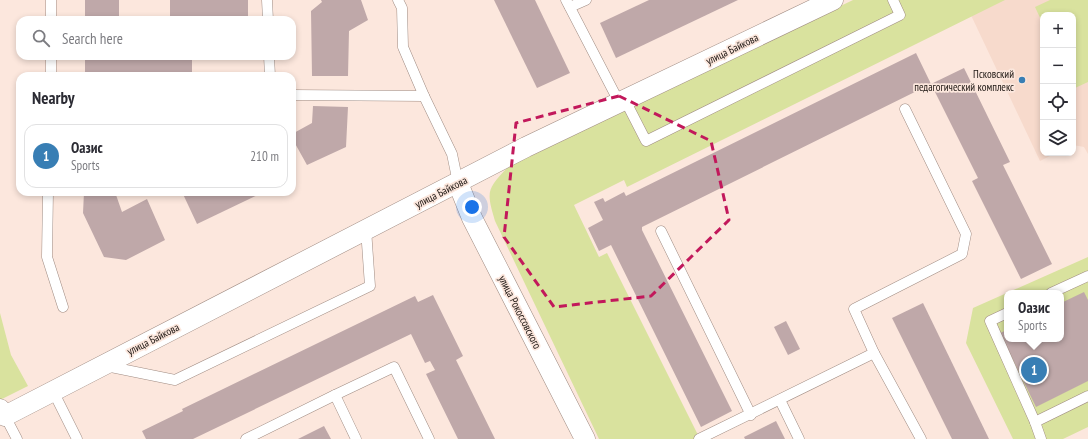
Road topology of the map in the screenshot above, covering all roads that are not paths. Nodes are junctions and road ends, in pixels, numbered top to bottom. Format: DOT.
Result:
graph roads {
  1 [pos="51,0"];
  2 [pos="267,0"];
  3 [pos="398,0"];
  4 [pos="586,0"];
  5 [pos="833,0"];
  6 [pos="893,0"];
  7 [pos="568,4"];
  8 [pos="51,16"];
  9 [pos="268,16"];
  10 [pos="51,60"];
  11 [pos="269,60"];
  12 [pos="50,72"];
  13 [pos="270,72"];
  14 [pos="296,95"];
  15 [pos="424,96"];
  16 [pos="622,101"];
  17 [pos="905,109"];
  18 [pos="458,184"];
  19 [pos="48,196"];
  20 [pos="366,229"];
  21 [pos="661,231"];
  22 [pos="1088,276"];
  23 [pos="1058,290"];
  24 [pos="63,307"];
  25 [pos="1004,314"];
  26 [pos="874,353"];
  27 [pos="102,365"];
  28 [pos="53,391"];
  29 [pos="335,395"];
  30 [pos="1088,396"];
  31 [pos="780,400"];
  32 [pos="3,412"];
  33 [pos="751,415"];
  34 [pos="1035,422"];
  35 [pos="16,439"];
  36 [pos="77,439"];
  37 [pos="246,439"];
  38 [pos="356,439"];
  39 [pos="429,439"];
  40 [pos="585,439"];
  41 [pos="699,439"];
  42 [pos="799,439"];
  43 [pos="921,439"];
  44 [pos="1040,439"];
  1 -- 8 [label="lane"];
  2 -- 9 [label="lane"];
  3 -- 15 [label="lane"];
  4 -- 7 [label="lane"];
  5 -- 16 [label="street, улица Байкова"];
  6 -- 16 [label="lane"];
  7 -- 16 [label="lane"];
  10 -- 12 [label="lane"];
  11 -- 13 [label="lane"];
  14 -- 15 [label="lane"];
  15 -- 18 [label="lane"];
  16 -- 18 [label="street, улица Байкова"];
  17 -- 26 [label="lane"];
  18 -- 20 [label="street, улица Байкова"];
  18 -- 40 [label="street, улица Рокоссовского"];
  19 -- 24 [label="lane"];
  20 -- 27 [label="street, улица Байкова"];
  20 -- 27 [label="lane"];
  21 -- 33 [label="lane"];
  22 -- 23 [label="lane"];
  25 -- 34 [label="lane"];
  26 -- 31 [label="lane"];
  26 -- 43 [label="lane"];
  27 -- 28 [label="street, улица Байкова"];
  28 -- 32 [label="street, улица Байкова"];
  28 -- 36 [label="lane"];
  29 -- 37 [label="lane"];
  29 -- 38 [label="lane"];
  29 -- 39 [label="lane"];
  30 -- 34 [label="lane"];
  31 -- 33 [label="lane"];
  31 -- 42 [label="lane"];
  32 -- 35 [label="lane"];
  33 -- 41 [label="lane"];
  34 -- 44 [label="lane"];
}
